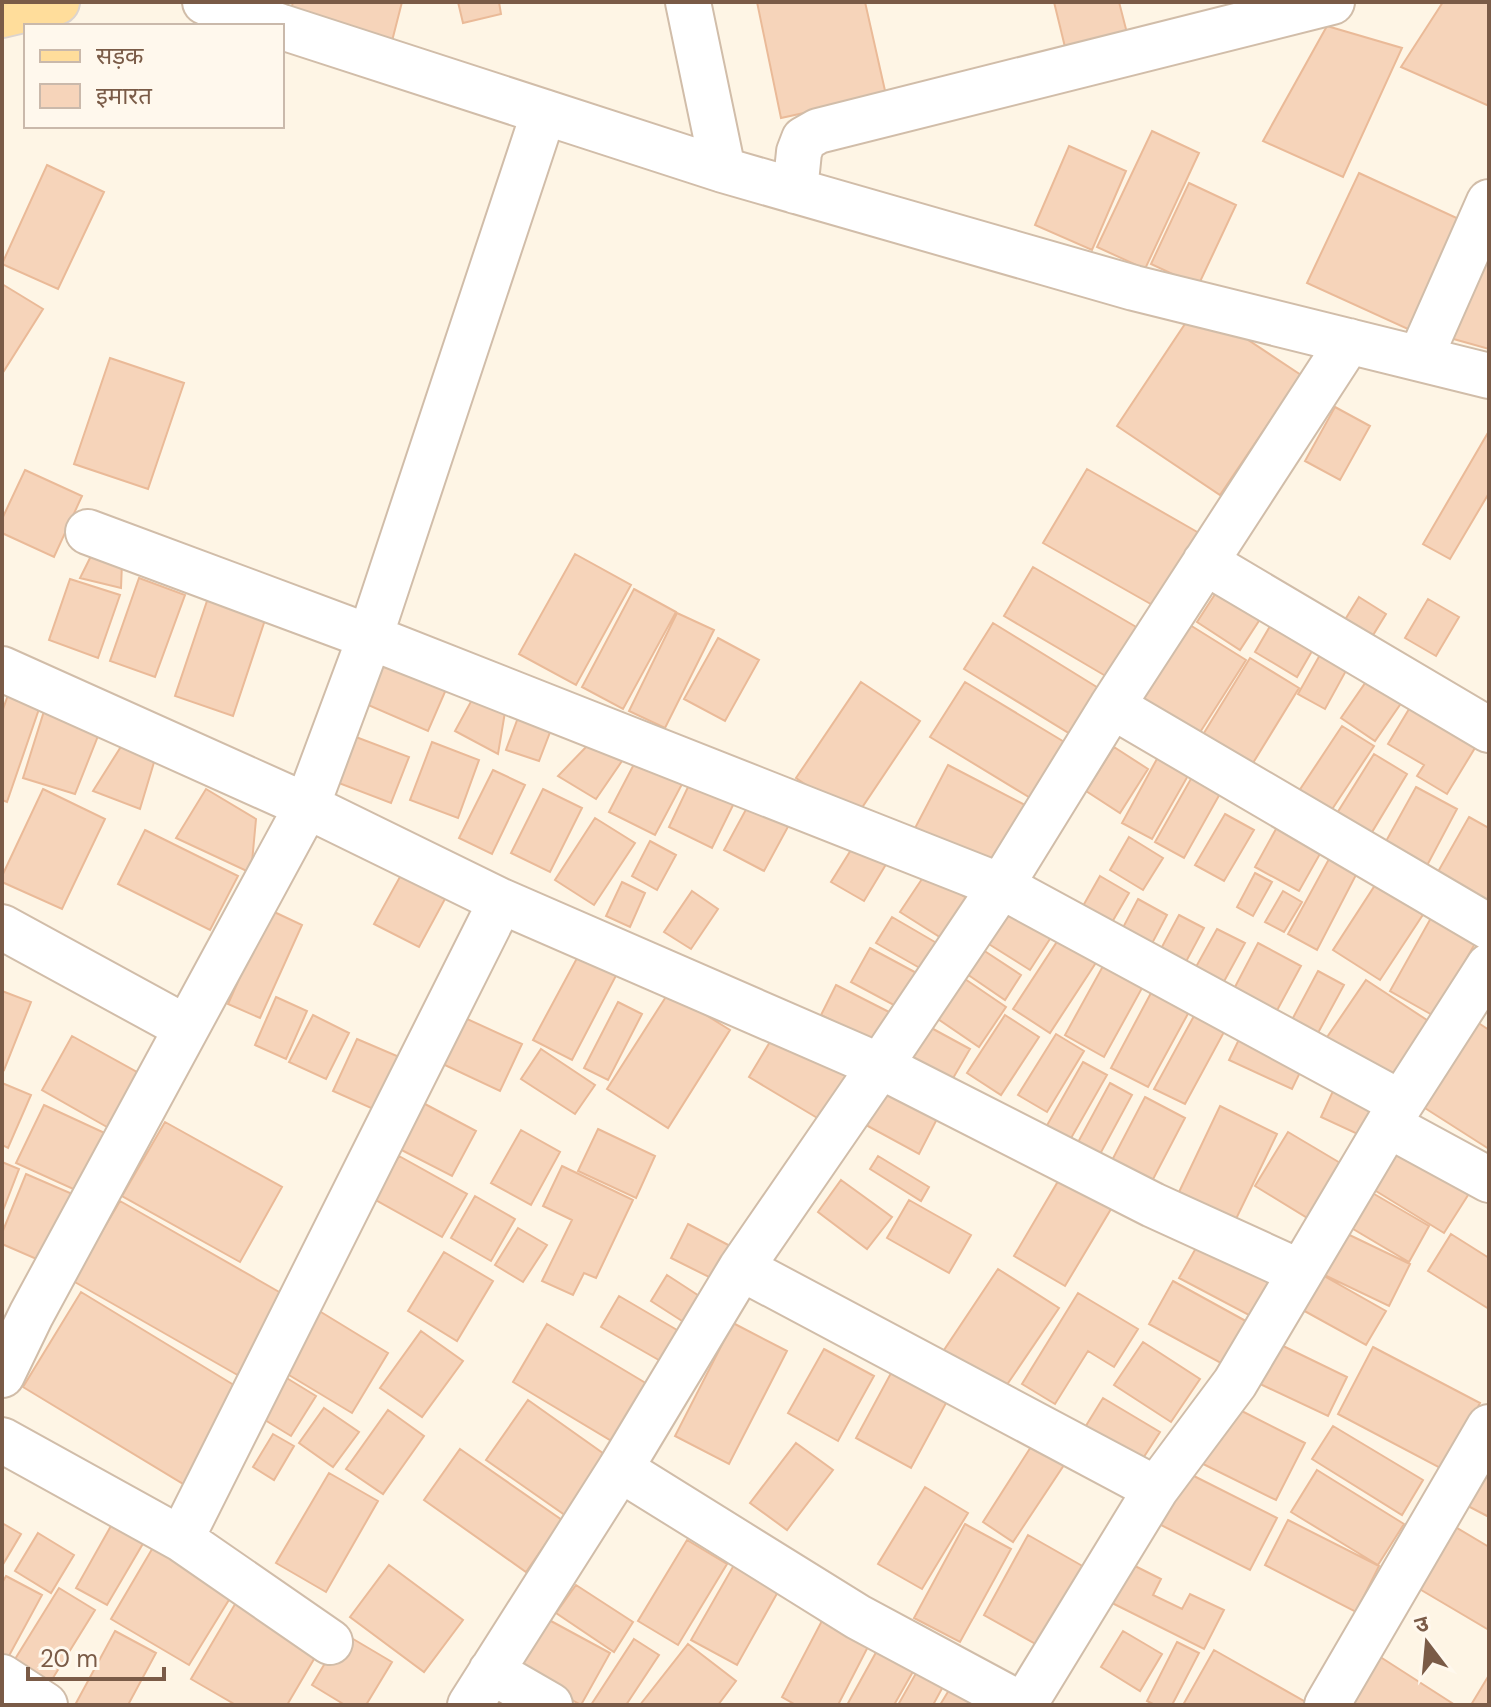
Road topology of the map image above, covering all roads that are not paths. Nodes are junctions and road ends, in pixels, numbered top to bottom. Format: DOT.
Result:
graph roads {
  1 [pos="57,2"];
  2 [pos="205,2"];
  3 [pos="688,2"];
  4 [pos="1332,2"];
  5 [pos="2,15"];
  6 [pos="274,24"];
  7 [pos="284,27"];
  8 [pos="544,112"];
  9 [pos="723,170"];
  10 [pos="795,191"];
  11 [pos="1489,202"];
  12 [pos="1349,341"];
  13 [pos="1420,358"];
  14 [pos="1489,376"];
  15 [pos="88,532"];
  16 [pos="1205,562"];
  17 [pos="370,637"];
  18 [pos="2,669"];
  19 [pos="1112,706"];
  20 [pos="1489,730"];
  21 [pos="307,806"];
  22 [pos="1001,886"];
  23 [pos="501,901"];
  24 [pos="2,927"];
  25 [pos="1489,927"];
  26 [pos="1489,966"];
  27 [pos="185,1027"];
  28 [pos="880,1066"];
  29 [pos="1395,1114"];
  30 [pos="1489,1180"];
  31 [pos="741,1268"];
  32 [pos="1300,1272"];
  33 [pos="17,1306"];
  34 [pos="2,1375"];
  35 [pos="1489,1427"];
  36 [pos="2,1440"];
  37 [pos="620,1469"];
  38 [pos="1156,1489"];
  39 [pos="181,1539"];
  40 [pos="330,1642"];
  41 [pos="2,1677"];
  42 [pos="481,1688"];
  43 [pos="45,1705"];
  44 [pos="550,1705"];
  45 [pos="1023,1705"];
  46 [pos="1327,1705"];
  1 -- 5 [label="main road"];
  2 -- 6 [label="street"];
  3 -- 9 [label="street"];
  4 -- 10 [label="street"];
  7 -- 8 [label="street"];
  8 -- 9 [label="street"];
  8 -- 17 [label="street"];
  9 -- 10 [label="street"];
  10 -- 12 [label="street"];
  11 -- 13 [label="street"];
  12 -- 13 [label="street"];
  12 -- 16 [label="street"];
  13 -- 14 [label="street"];
  15 -- 17 [label="street"];
  16 -- 19 [label="street"];
  16 -- 20 [label="street"];
  17 -- 21 [label="street"];
  17 -- 22 [label="street"];
  18 -- 21 [label="street"];
  19 -- 22 [label="street"];
  19 -- 25 [label="street"];
  21 -- 23 [label="street"];
  21 -- 27 [label="street"];
  22 -- 28 [label="street"];
  22 -- 29 [label="street"];
  23 -- 28 [label="street"];
  23 -- 39 [label="street"];
  24 -- 27 [label="street"];
  26 -- 29 [label="street"];
  27 -- 33 [label="street"];
  28 -- 31 [label="street"];
  28 -- 32 [label="street"];
  29 -- 30 [label="street"];
  29 -- 32 [label="street"];
  31 -- 37 [label="street"];
  31 -- 38 [label="street"];
  32 -- 38 [label="street"];
  33 -- 34 [label="street"];
  35 -- 46 [label="street"];
  36 -- 39 [label="street"];
  37 -- 42 [label="street"];
  37 -- 45 [label="street"];
  38 -- 45 [label="street"];
  39 -- 40 [label="street"];
  41 -- 43 [label="street"];
  42 -- 44 [label="street"];
}
